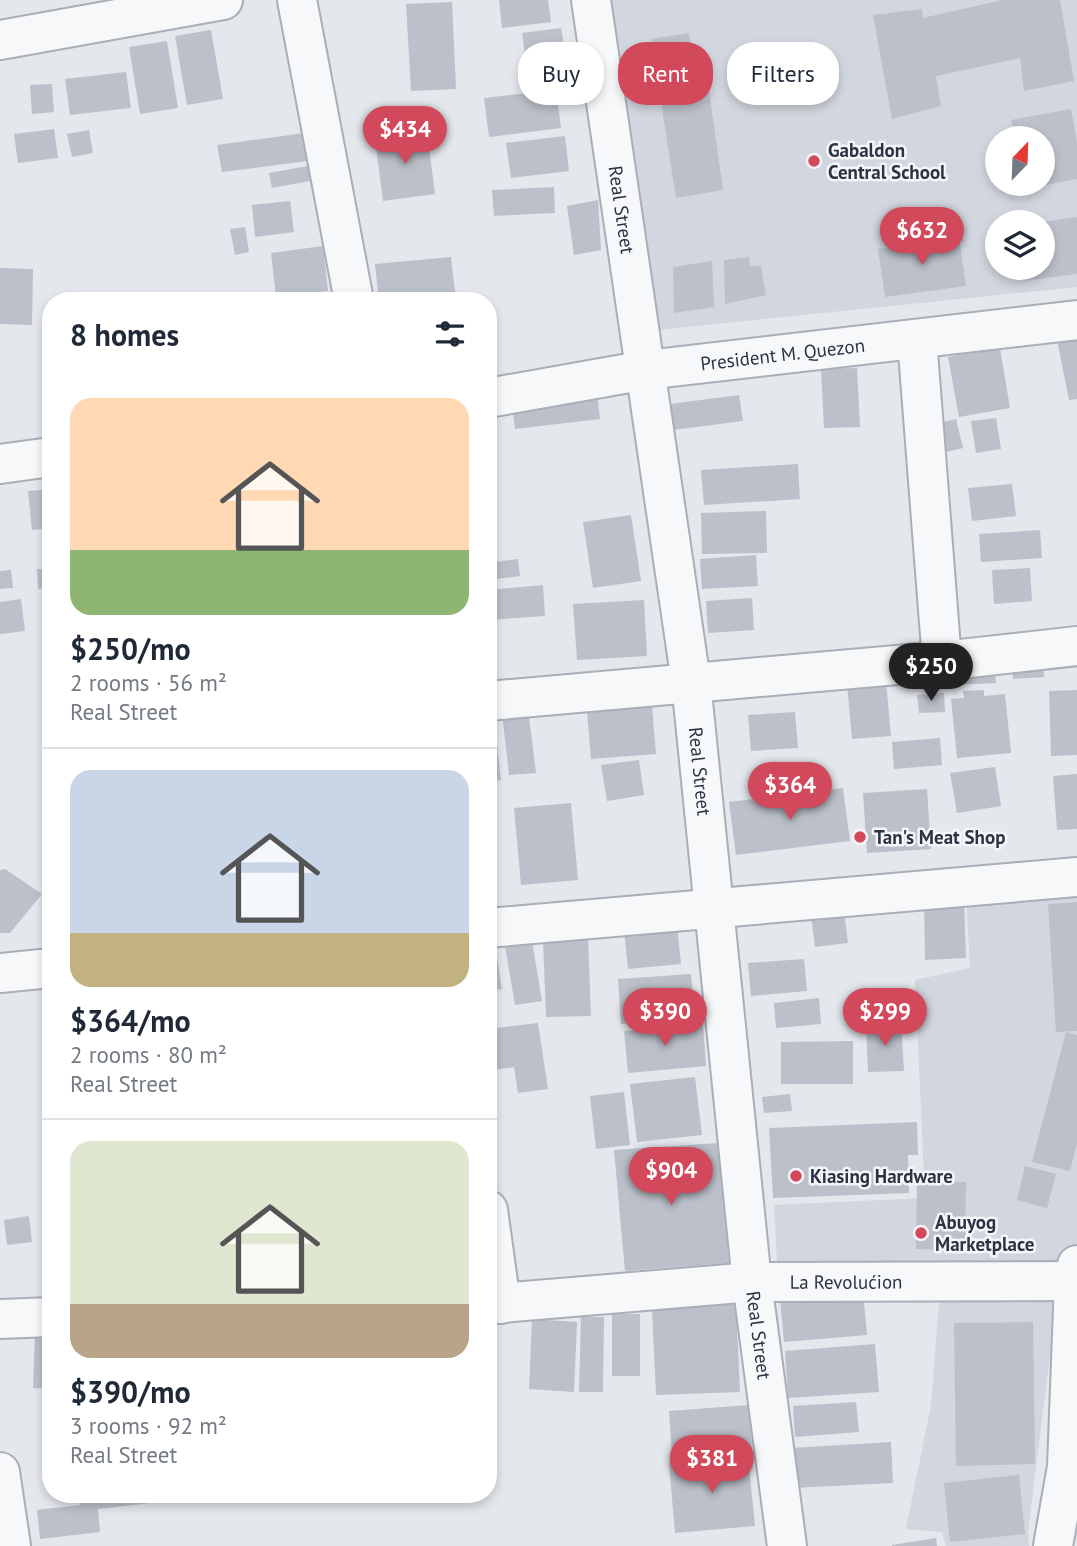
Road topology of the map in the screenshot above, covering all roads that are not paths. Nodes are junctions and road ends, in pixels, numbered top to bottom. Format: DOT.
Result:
graph roads {
  1 [pos="223,0"];
  2 [pos="298,0"];
  3 [pos="591,0"];
  4 [pos="0,40"];
  5 [pos="352,292"];
  6 [pos="1077,320"];
  7 [pos="917,339"];
  8 [pos="646,370"];
  9 [pos="497,396"];
  10 [pos="42,458"];
  11 [pos="0,464"];
  12 [pos="1077,646"];
  13 [pos="942,661"];
  14 [pos="691,682"];
  15 [pos="497,700"];
  16 [pos="1077,877"];
  17 [pos="715,908"];
  18 [pos="497,927"];
  19 [pos="42,969"];
  20 [pos="0,973"];
  21 [pos="1076,1276"];
  22 [pos="752,1283"];
  23 [pos="497,1304"];
  24 [pos="42,1317"];
  25 [pos="0,1319"];
  26 [pos="0,1472"];
  27 [pos="11,1546"];
  28 [pos="787,1546"];
  29 [pos="1053,1546"];
  1 -- 4 [label="street"];
  2 -- 5 [label="street"];
  3 -- 8 [label="street, Real Street"];
  6 -- 7 [label="street, President M. Quezon"];
  7 -- 8 [label="street, President M. Quezon"];
  7 -- 13 [label="street"];
  8 -- 9 [label="street, President M. Quezon"];
  8 -- 14 [label="street, Real Street"];
  10 -- 11 [label="street"];
  12 -- 13 [label="street"];
  13 -- 14 [label="street"];
  14 -- 15 [label="street"];
  14 -- 17 [label="street, Real Street"];
  16 -- 17 [label="street"];
  17 -- 18 [label="street"];
  17 -- 22 [label="street, Real Street"];
  19 -- 20 [label="street"];
  21 -- 22 [label="street, La Revolućion"];
  21 -- 29 [label="street"];
  22 -- 23 [label="street, La Revolućion"];
  22 -- 28 [label="street, Real Street"];
  24 -- 25 [label="street"];
  26 -- 27 [label="street"];
}
